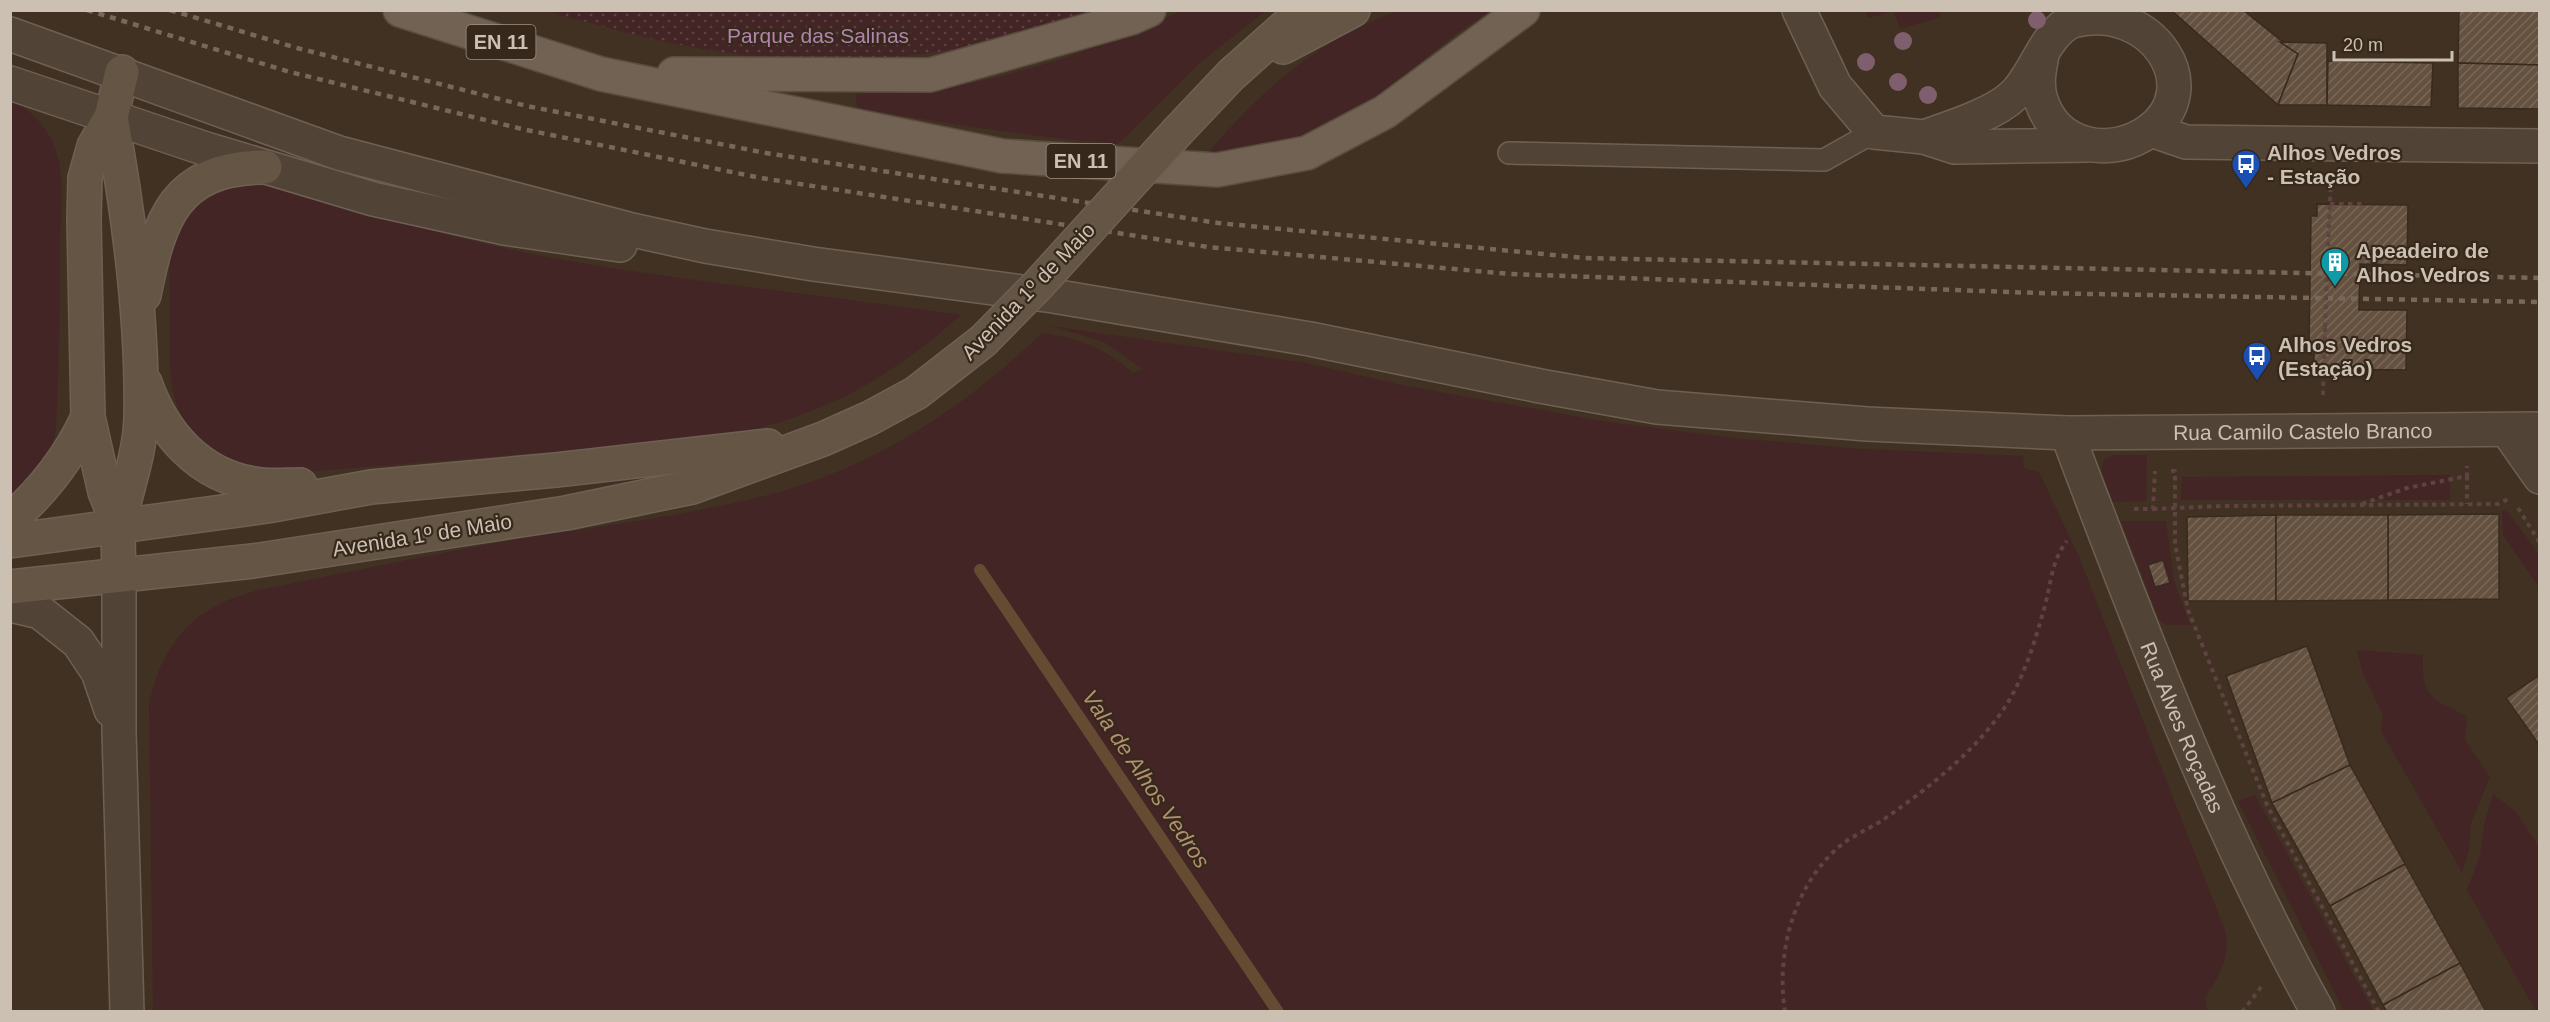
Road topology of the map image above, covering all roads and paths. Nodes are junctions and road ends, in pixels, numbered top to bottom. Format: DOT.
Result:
graph roads {
  1 [pos="400,10"];
  2 [pos="1149,10"];
  3 [pos="1304,10"];
  4 [pos="1353,10"];
  5 [pos="1523,10"];
  6 [pos="1799,10"];
  7 [pos="2097,12"];
  8 [pos="10,34"];
  9 [pos="2042,55"];
  10 [pos="122,72"];
  11 [pos="601,74"];
  12 [pos="1231,75"];
  13 [pos="10,83"];
  14 [pos="111,117"];
  15 [pos="2151,130"];
  16 [pos="1874,132"];
  17 [pos="1924,138"];
  18 [pos="2332,143"];
  19 [pos="2088,145"];
  20 [pos="2540,146"];
  21 [pos="1509,153"];
  22 [pos="265,167"];
  23 [pos="2330,204"];
  24 [pos="2365,204"];
  25 [pos="813,264"];
  26 [pos="139,324"];
  27 [pos="140,369"];
  28 [pos="88,417"];
  29 [pos="2540,429"];
  30 [pos="2322,430"];
  31 [pos="2467,430"];
  32 [pos="2507,430"];
  33 [pos="2067,434"];
  34 [pos="823,439"];
  35 [pos="2467,476"];
  36 [pos="2540,477"];
  37 [pos="371,487"];
  38 [pos="2467,504"];
  39 [pos="2358,505"];
  40 [pos="2153,509"];
  41 [pos="2176,510"];
  42 [pos="2099,519"];
  43 [pos="10,520"];
  44 [pos="119,526"];
  45 [pos="10,541"];
  46 [pos="2540,543"];
  47 [pos="119,575"];
  48 [pos="10,587"];
  49 [pos="10,605"];
  50 [pos="119,732"];
  51 [pos="126,1011"];
  52 [pos="1785,1011"];
  53 [pos="2318,1011"];
  54 [pos="2379,1011"];
  1 -- 11 [label="main road, EN 11"];
  2 -- 11 [label="main road, EN 11"];
  3 -- 12 [label="main road"];
  4 -- 12 [label="main road"];
  5 -- 11 [label="main road, EN 11"];
  6 -- 16 [label="street"];
  7 -- 9 [label="street"];
  7 -- 15 [label="street"];
  8 -- 10 [label="street"];
  9 -- 17 [label="street"];
  9 -- 19 [label="street"];
  10 -- 14 [label="main road"];
  10 -- 25 [label="street"];
  12 -- 34 [label="main road, Avenida 1º de Maio, bridge"];
  13 -- 14 [label="street"];
  14 -- 22 [label="street"];
  14 -- 26 [label="main road"];
  14 -- 28 [label="main road"];
  15 -- 18 [label="street"];
  15 -- 19 [label="street"];
  16 -- 17 [label="street"];
  16 -- 21 [label="lane"];
  17 -- 19 [label="street"];
  18 -- 20 [label="street"];
  18 -- 23 [label="path"];
  22 -- 25 [label="street"];
  22 -- 26 [label="main road"];
  23 -- 24 [label="path"];
  23 -- 30 [label="path, bridge"];
  25 -- 33 [label="street, Rua Camilo Castelo Branco"];
  26 -- 27 [label="main road"];
  27 -- 37 [label="main road"];
  27 -- 44 [label="main road"];
  28 -- 43 [label="main road"];
  28 -- 44 [label="main road"];
  29 -- 32 [label="street, Rua Camilo Castelo Branco"];
  30 -- 31 [label="street, Rua Camilo Castelo Branco"];
  30 -- 33 [label="street, Rua Camilo Castelo Branco"];
  31 -- 32 [label="street, Rua Camilo Castelo Branco"];
  31 -- 35 [label="path"];
  32 -- 36 [label="street"];
  33 -- 42 [label="street, Rua Alves Roçadas"];
  34 -- 37 [label="main road, Avenida 1º de Maio"];
  34 -- 47 [label="main road, Avenida 1º de Maio"];
  35 -- 38 [label="path"];
  35 -- 39 [label="path"];
  37 -- 44 [label="main road, Avenida 1º de Maio"];
  38 -- 39 [label="path"];
  38 -- 46 [label="path"];
  39 -- 41 [label="path"];
  40 -- 41 [label="path"];
  40 -- 41 [label="path"];
  40 -- 42 [label="path"];
  41 -- 54 [label="path"];
  42 -- 52 [label="path"];
  42 -- 53 [label="street, Rua Alves Roçadas"];
  44 -- 45 [label="main road, Avenida 1º de Maio"];
  44 -- 47 [label="main road"];
  47 -- 48 [label="main road, Avenida 1º de Maio"];
  47 -- 50 [label="street"];
  49 -- 50 [label="street"];
  50 -- 51 [label="street"];
}
